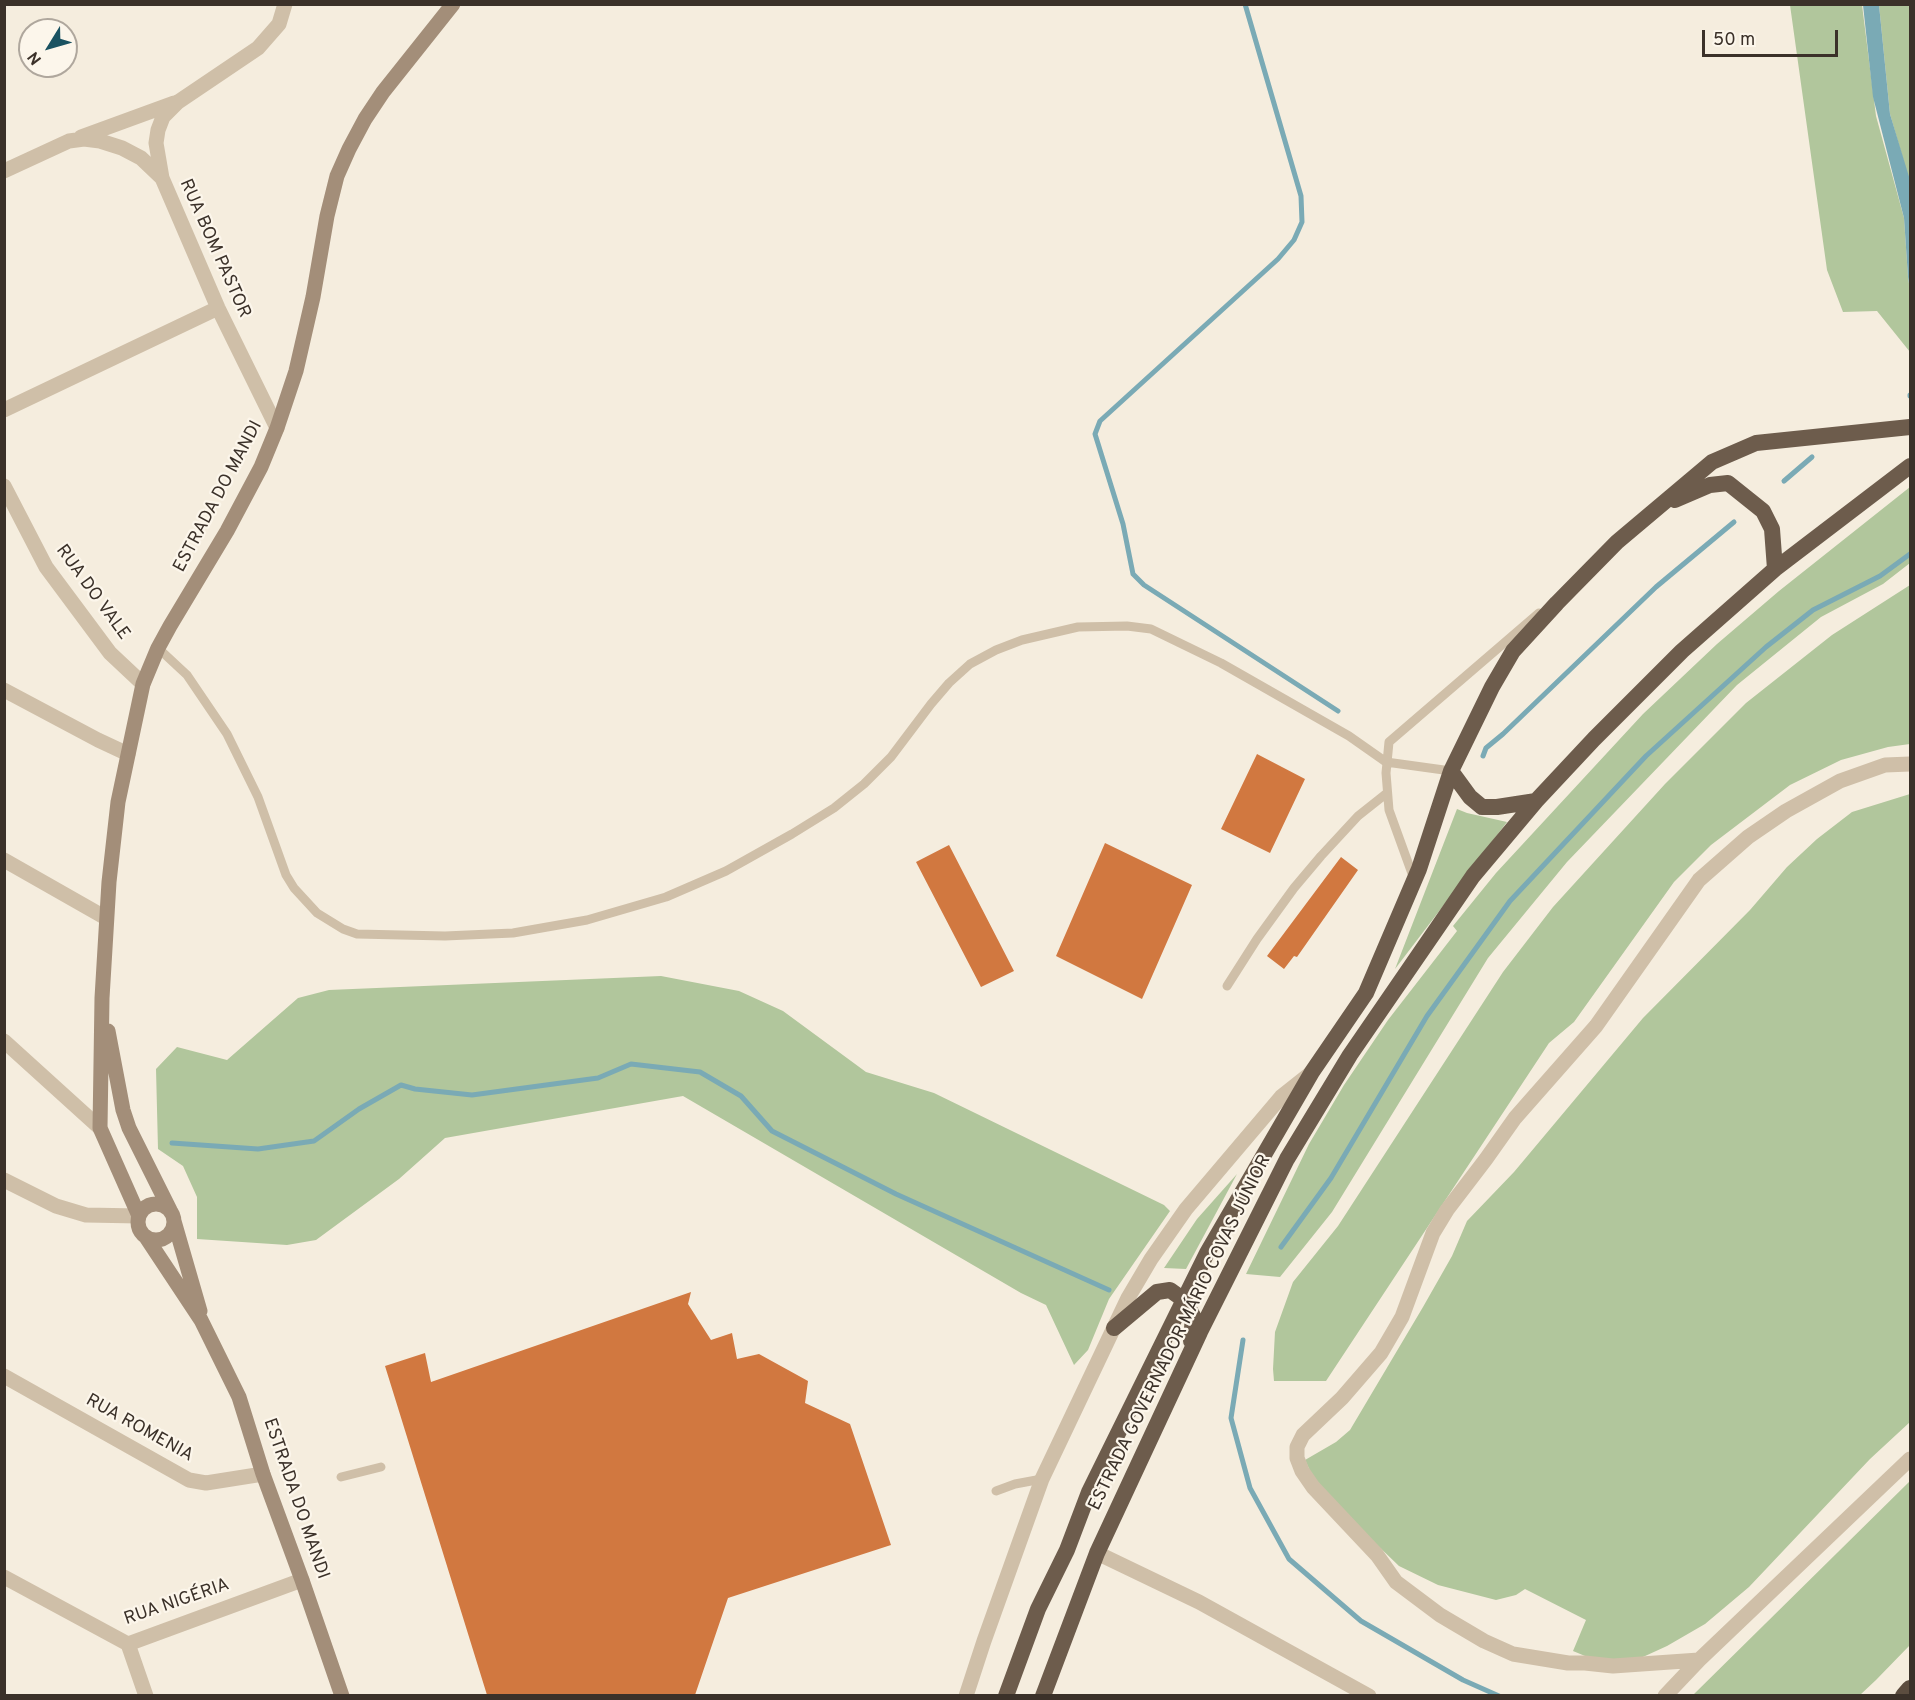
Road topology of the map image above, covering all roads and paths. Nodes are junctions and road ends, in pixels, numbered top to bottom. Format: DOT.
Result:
graph roads {
  1 [pos="285,4"];
  2 [pos="453,4"];
  3 [pos="178,102"];
  4 [pos="69,141"];
  5 [pos="4,171"];
  6 [pos="162,178"];
  7 [pos="218,308"];
  8 [pos="4,410"];
  9 [pos="1911,427"];
  10 [pos="278,428"];
  11 [pos="1911,466"];
  12 [pos="4,486"];
  13 [pos="1660,507"];
  14 [pos="1597,562"];
  15 [pos="1774,569"];
  16 [pos="158,648"];
  17 [pos="143,684"];
  18 [pos="4,690"];
  19 [pos="128,754"];
  20 [pos="1386,762"];
  21 [pos="1911,764"];
  22 [pos="1451,771"];
  23 [pos="1388,793"];
  24 [pos="1536,801"];
  25 [pos="4,860"];
  26 [pos="1414,879"];
  27 [pos="106,918"];
  28 [pos="1227,986"];
  29 [pos="102,998"];
  30 [pos="4,1041"];
  31 [pos="1312,1072"];
  32 [pos="100,1128"];
  33 [pos="4,1179"];
  34 [pos="172,1215"];
  35 [pos="139,1216"];
  36 [pos="146,1237"];
  37 [pos="1184,1300"];
  38 [pos="201,1320"];
  39 [pos="1114,1328"];
  40 [pos="1189,1357"];
  41 [pos="4,1377"];
  42 [pos="1911,1459"];
  43 [pos="381,1467"];
  44 [pos="263,1474"];
  45 [pos="341,1477"];
  46 [pos="1042,1479"];
  47 [pos="996,1491"];
  48 [pos="1097,1553"];
  49 [pos="4,1577"];
  50 [pos="302,1580"];
  51 [pos="128,1644"];
  52 [pos="1699,1660"];
  53 [pos="1911,1689"];
  54 [pos="146,1695"];
  55 [pos="342,1695"];
  56 [pos="966,1695"];
  57 [pos="1006,1695"];
  58 [pos="1044,1695"];
  59 [pos="1369,1695"];
  60 [pos="1665,1695"];
  61 [pos="1904,1695"];
  1 -- 3 [label="street"];
  2 -- 10 [label="main road, ESTRADA DO MANDI"];
  3 -- 4 [label="street"];
  3 -- 6 [label="street"];
  4 -- 5 [label="street, RUA BOM PASTOR"];
  4 -- 6 [label="street, RUA BOM PASTOR"];
  6 -- 7 [label="street, RUA BOM PASTOR"];
  7 -- 8 [label="street"];
  7 -- 10 [label="street, RUA BOM PASTOR"];
  9 -- 13 [label="highway, ESTRADA GOVERNADOR MÁRIO COVAS JÚNIOR"];
  10 -- 16 [label="main road, ESTRADA DO MANDI"];
  11 -- 15 [label="highway, ESTRADA GOVERNADOR MÁRIO COVAS JÚNIOR"];
  12 -- 17 [label="street, RUA DO VALE"];
  13 -- 14 [label="highway, ESTRADA GOVERNADOR MÁRIO COVAS JÚNIOR"];
  13 -- 15 [label="highway"];
  14 -- 20 [label="lane"];
  14 -- 22 [label="highway, ESTRADA GOVERNADOR MÁRIO COVAS JÚNIOR"];
  15 -- 24 [label="highway, ESTRADA GOVERNADOR MÁRIO COVAS JÚNIOR"];
  16 -- 17 [label="main road, ESTRADA DO MANDI"];
  16 -- 20 [label="lane"];
  17 -- 19 [label="main road, ESTRADA DO MANDI"];
  18 -- 19 [label="street"];
  19 -- 27 [label="main road, ESTRADA DO MANDI"];
  20 -- 22 [label="lane"];
  20 -- 23 [label="lane"];
  21 -- 52 [label="street"];
  22 -- 24 [label="highway"];
  22 -- 26 [label="highway, ESTRADA GOVERNADOR MÁRIO COVAS JÚNIOR"];
  23 -- 26 [label="lane"];
  23 -- 28 [label="lane"];
  24 -- 40 [label="highway, ESTRADA GOVERNADOR MÁRIO COVAS JÚNIOR"];
  25 -- 27 [label="street"];
  26 -- 31 [label="highway, ESTRADA GOVERNADOR MÁRIO COVAS JÚNIOR"];
  27 -- 29 [label="main road, ESTRADA DO MANDI"];
  29 -- 32 [label="main road, ESTRADA DO MANDI"];
  29 -- 34 [label="main road, ESTRADA DO MANDI"];
  30 -- 32 [label="street"];
  31 -- 37 [label="highway, ESTRADA GOVERNADOR MÁRIO COVAS JÚNIOR"];
  31 -- 39 [label="street"];
  32 -- 35 [label="main road, ESTRADA DO MANDI"];
  33 -- 35 [label="street"];
  34 -- 35 [label="main road"];
  34 -- 36 [label="main road"];
  34 -- 38 [label="main road, ESTRADA DO MANDI"];
  35 -- 36 [label="main road"];
  36 -- 38 [label="main road, ESTRADA DO MANDI"];
  37 -- 39 [label="highway"];
  37 -- 40 [label="highway"];
  37 -- 57 [label="highway, ESTRADA GOVERNADOR MÁRIO COVAS JÚNIOR"];
  38 -- 44 [label="main road, ESTRADA DO MANDI"];
  39 -- 46 [label="street"];
  40 -- 48 [label="highway, ESTRADA GOVERNADOR MÁRIO COVAS JÚNIOR"];
  41 -- 44 [label="street, RUA ROMENIA"];
  42 -- 52 [label="street"];
  43 -- 45 [label="lane"];
  44 -- 50 [label="main road, ESTRADA DO MANDI"];
  46 -- 47 [label="lane"];
  46 -- 56 [label="street"];
  48 -- 58 [label="highway, ESTRADA GOVERNADOR MÁRIO COVAS JÚNIOR"];
  48 -- 59 [label="street"];
  49 -- 51 [label="street, RUA NIGÉRIA"];
  50 -- 51 [label="street, RUA NIGÉRIA"];
  50 -- 55 [label="main road, ESTRADA DO MANDI"];
  51 -- 54 [label="street"];
  52 -- 60 [label="street"];
  53 -- 61 [label="highway"];
}
